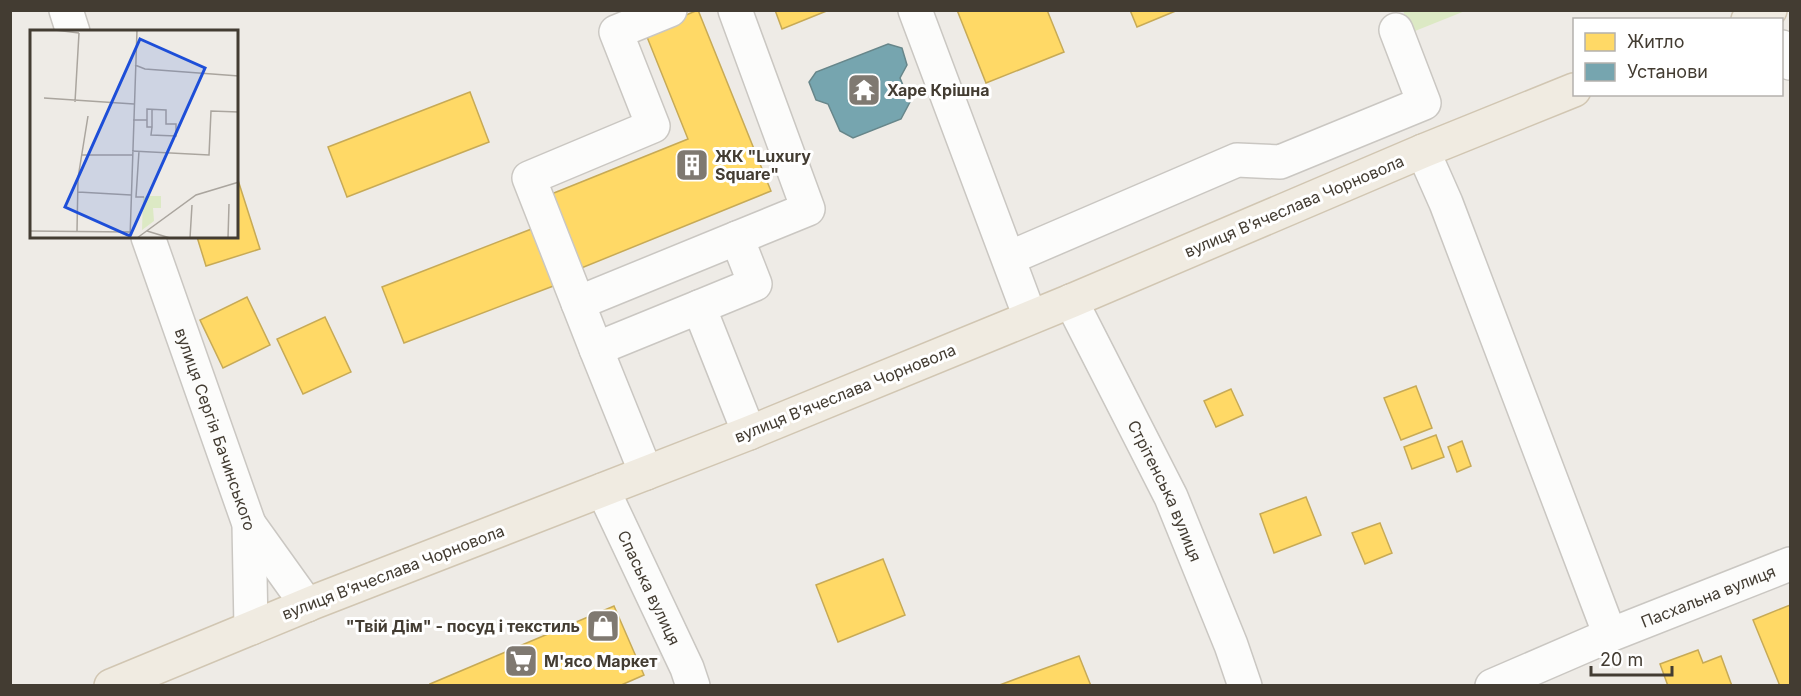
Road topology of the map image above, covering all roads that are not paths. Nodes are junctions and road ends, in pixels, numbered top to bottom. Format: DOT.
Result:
graph roads {
  1 [pos="66,10"];
  2 [pos="670,10"];
  3 [pos="735,10"];
  4 [pos="915,10"];
  5 [pos="72,30"];
  6 [pos="1396,30"];
  7 [pos="1783,48"];
  8 [pos="1791,63"];
  9 [pos="1573,91"];
  10 [pos="1423,151"];
  11 [pos="1280,162"];
  12 [pos="1298,204"];
  13 [pos="148,238"];
  14 [pos="737,238"];
  15 [pos="1009,258"];
  16 [pos="1071,301"];
  17 [pos="578,303"];
  18 [pos="699,307"];
  19 [pos="1030,317"];
  20 [pos="596,349"];
  21 [pos="749,433"];
  22 [pos="646,473"];
  23 [pos="603,489"];
  24 [pos="249,524"];
  25 [pos="1791,564"];
  26 [pos="307,605"];
  27 [pos="250,628"];
  28 [pos="1610,635"];
  29 [pos="111,686"];
  30 [pos="693,686"];
  31 [pos="1245,686"];
  32 [pos="1492,686"];
  1 -- 5 [label="street"];
  2 -- 17 [label="street"];
  3 -- 14 [label="street"];
  4 -- 15 [label="street"];
  6 -- 11 [label="street"];
  7 -- 8 [label="street"];
  9 -- 10 [label="main road, вулиця Вʼячеслава Чорновола"];
  10 -- 12 [label="main road, вулиця Вʼячеслава Чорновола"];
  10 -- 28 [label="street"];
  11 -- 12 [label="street"];
  11 -- 15 [label="street"];
  12 -- 16 [label="main road, вулиця Вʼячеслава Чорновола"];
  13 -- 24 [label="street, вулиця Сергія Бачинського"];
  14 -- 17 [label="street"];
  14 -- 18 [label="street"];
  15 -- 19 [label="street"];
  16 -- 19 [label="main road, вулиця Вʼячеслава Чорновола"];
  16 -- 31 [label="street, Стрітенська вулиця"];
  17 -- 20 [label="street"];
  18 -- 20 [label="street"];
  18 -- 21 [label="street"];
  19 -- 21 [label="main road, вулиця Вʼячеслава Чорновола"];
  20 -- 22 [label="street"];
  21 -- 22 [label="main road, вулиця Вʼячеслава Чорновола"];
  22 -- 23 [label="main road, вулиця Вʼячеслава Чорновола"];
  23 -- 26 [label="main road, вулиця Вʼячеслава Чорновола"];
  23 -- 30 [label="street, Спаська вулиця"];
  24 -- 26 [label="street"];
  24 -- 27 [label="street, вулиця Сергія Бачинського"];
  25 -- 28 [label="street, Пасхальна вулиця"];
  26 -- 27 [label="main road, вулиця Вʼячеслава Чорновола"];
  27 -- 29 [label="main road, вулиця Вʼячеслава Чорновола"];
  28 -- 32 [label="street, Пасхальна вулиця"];
}
